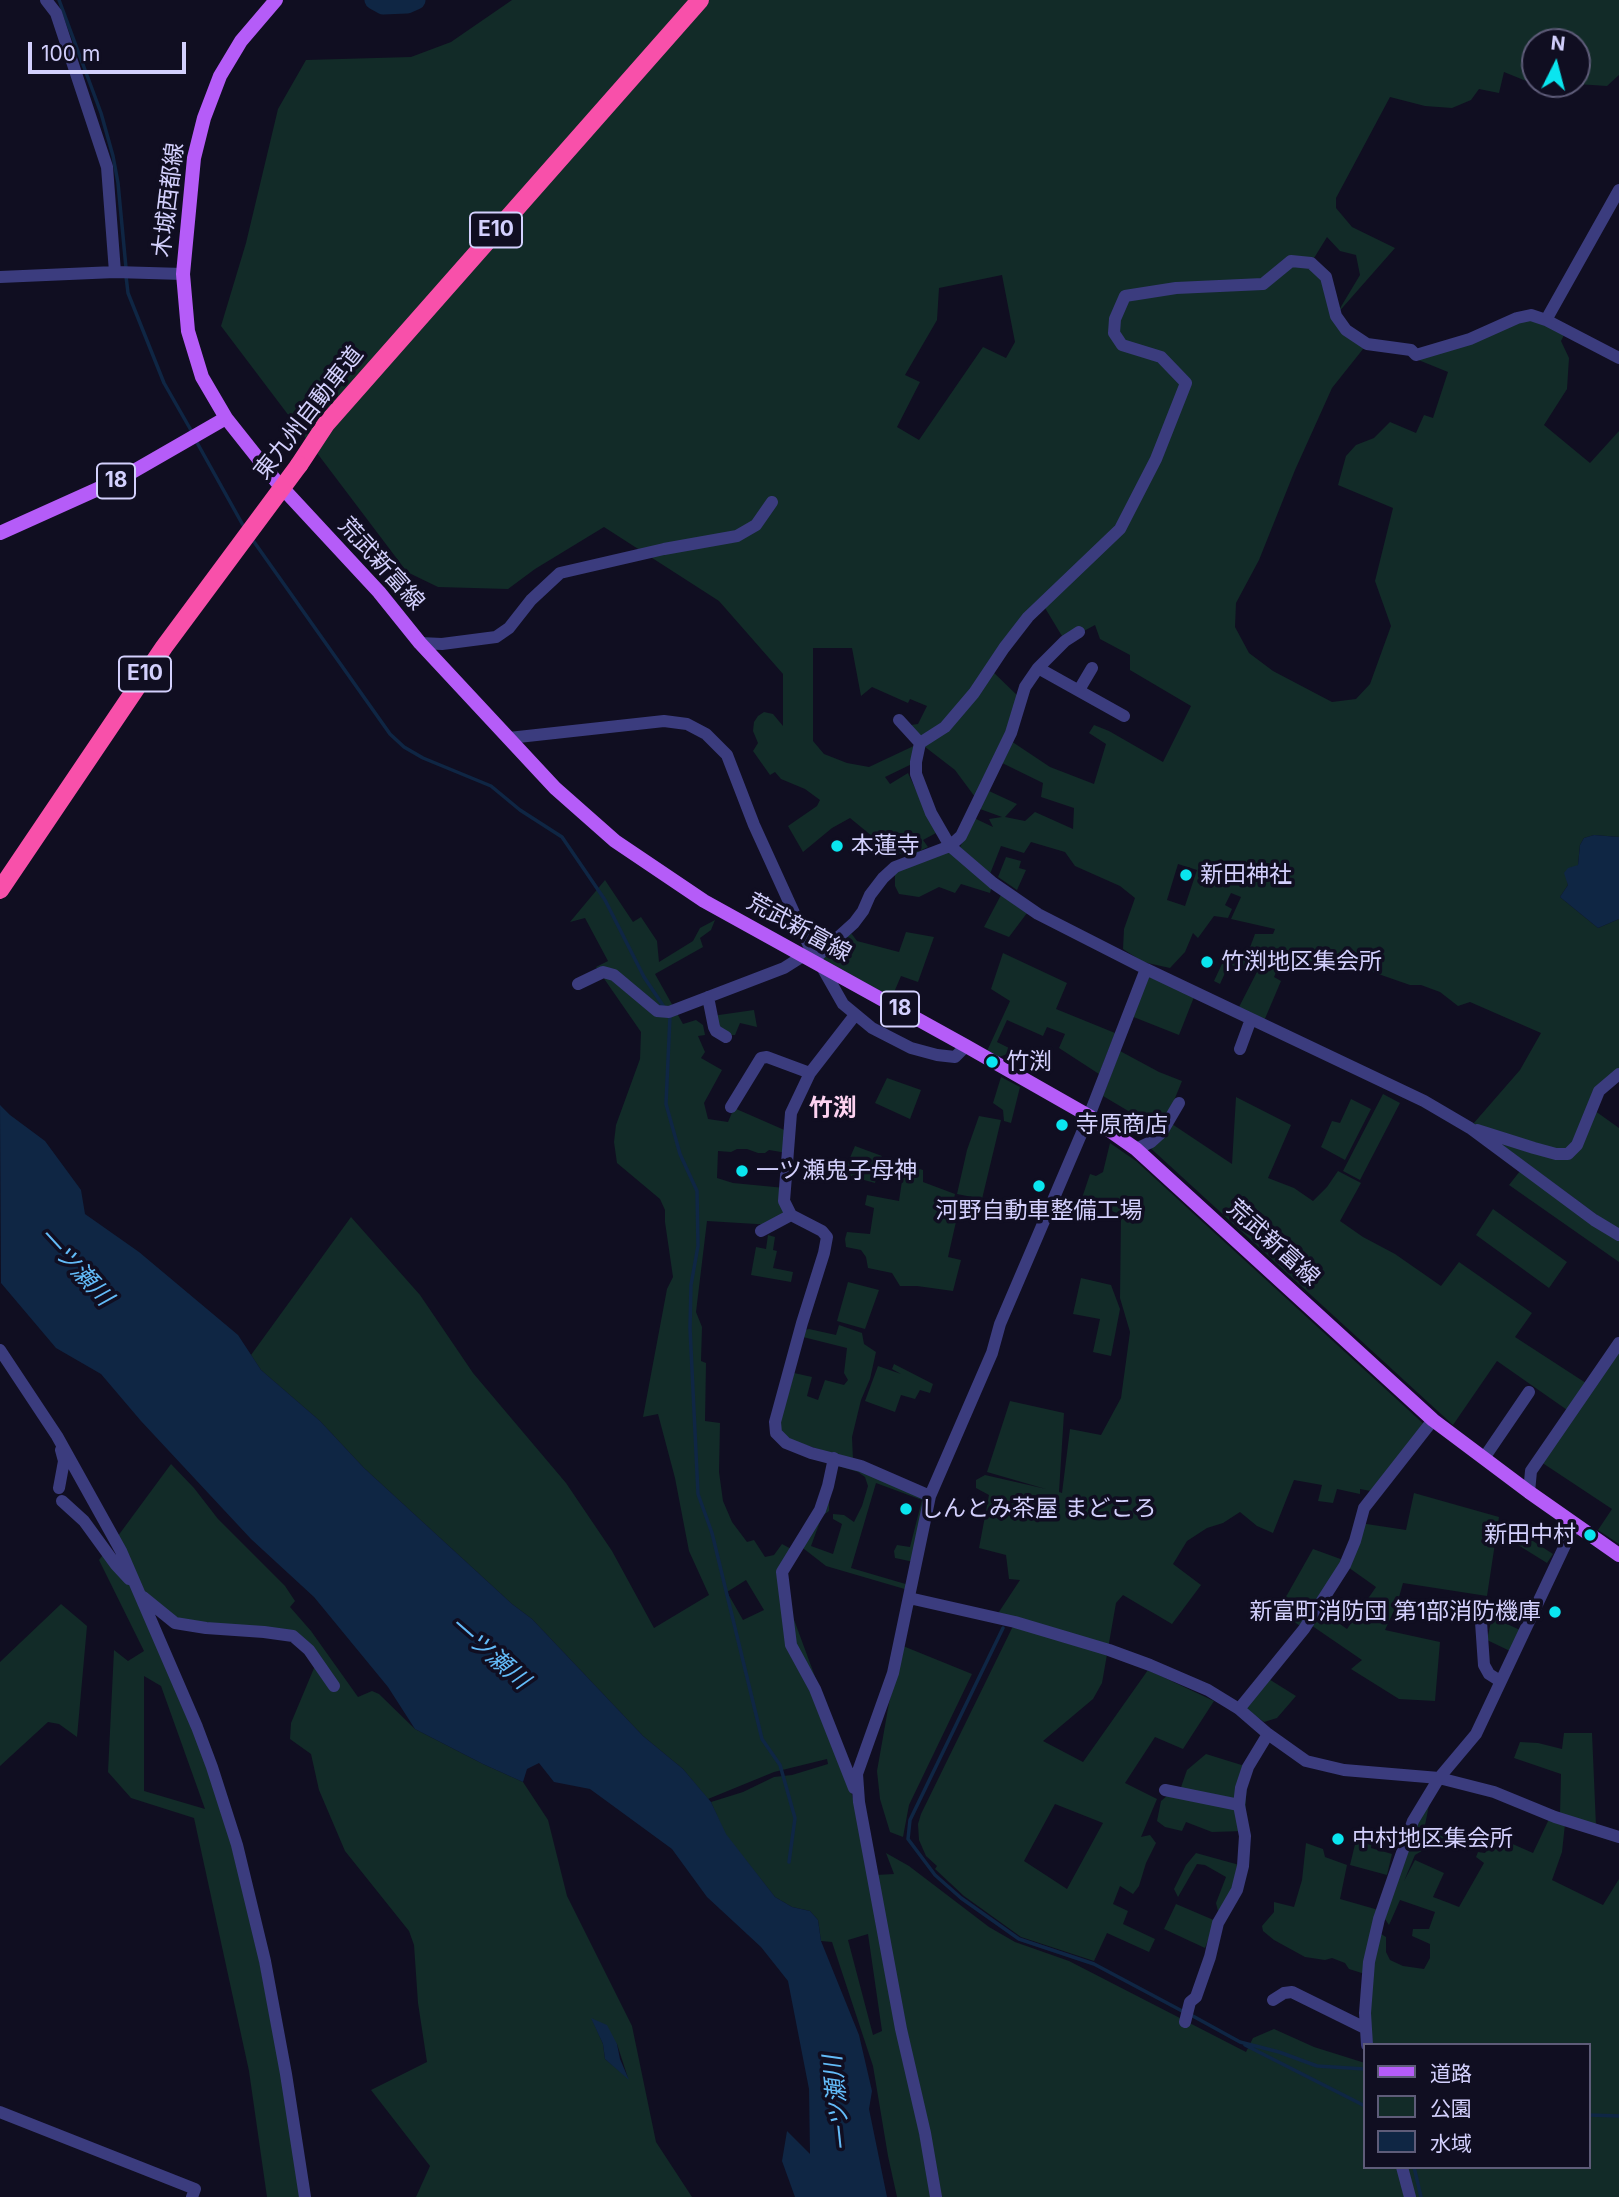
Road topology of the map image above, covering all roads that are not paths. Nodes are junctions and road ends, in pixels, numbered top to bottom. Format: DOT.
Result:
graph roads {
  1 [pos="46,0"];
  2 [pos="275,0"];
  3 [pos="700,0"];
  4 [pos="1619,190"];
  5 [pos="115,272"];
  6 [pos="183,274"];
  7 [pos="0,277"];
  8 [pos="1546,320"];
  9 [pos="1619,358"];
  10 [pos="226,418"];
  11 [pos="772,502"];
  12 [pos="0,533"];
  13 [pos="1079,632"];
  14 [pos="420,643"];
  15 [pos="1038,668"];
  16 [pos="1092,668"];
  17 [pos="1079,690"];
  18 [pos="1124,716"];
  19 [pos="899,720"];
  20 [pos="509,738"];
  21 [pos="920,743"];
  22 [pos="950,846"];
  23 [pos="0,890"];
  24 [pos="812,961"];
  25 [pos="1146,969"];
  26 [pos="578,984"];
  27 [pos="708,997"];
  28 [pos="855,1015"];
  29 [pos="1251,1019"];
  30 [pos="726,1037"];
  31 [pos="966,1046"];
  32 [pos="1240,1049"];
  33 [pos="810,1073"];
  34 [pos="1619,1074"];
  35 [pos="1180,1103"];
  36 [pos="731,1107"];
  37 [pos="1088,1116"];
  38 [pos="1470,1128"];
  39 [pos="1136,1149"];
  40 [pos="791,1215"];
  41 [pos="761,1231"];
  42 [pos="1619,1235"];
  43 [pos="1619,1343"];
  44 [pos="0,1350"];
  45 [pos="1529,1392"];
  46 [pos="1433,1420"];
  47 [pos="57,1436"];
  48 [pos="834,1458"];
  49 [pos="1483,1458"];
  50 [pos="58,1488"];
  51 [pos="1529,1492"];
  52 [pos="930,1496"];
  53 [pos="62,1501"];
  54 [pos="1575,1524"];
  55 [pos="1619,1555"];
  56 [pos="137,1590"];
  57 [pos="909,1598"];
  58 [pos="1481,1622"];
  59 [pos="1500,1681"];
  60 [pos="334,1686"];
  61 [pos="1239,1709"];
  62 [pos="1268,1734"];
  63 [pos="1439,1778"];
  64 [pos="1165,1790"];
  65 [pos="859,1802"];
  66 [pos="1239,1805"];
  67 [pos="1619,1837"];
  68 [pos="1273,2000"];
  69 [pos="1186,2017"];
  70 [pos="1365,2028"];
  71 [pos="1367,2043"];
  72 [pos="0,2112"];
  73 [pos="1403,2169"];
  74 [pos="192,2197"];
  75 [pos="305,2197"];
  76 [pos="936,2197"];
  77 [pos="1410,2197"];
  1 -- 5 [label="street"];
  2 -- 6 [label="main road, 木城西都線"];
  3 -- 23 [label="highway, 東九州自動車道 / E10, bridge"];
  4 -- 8 [label="street"];
  5 -- 6 [label="street"];
  5 -- 7 [label="street"];
  6 -- 10 [label="main road, 木城西都線"];
  8 -- 9 [label="street"];
  8 -- 21 [label="street"];
  10 -- 12 [label="main road, 18"];
  10 -- 14 [label="main road, 荒武新富線 / 18"];
  11 -- 14 [label="street"];
  13 -- 15 [label="street"];
  14 -- 20 [label="main road, 荒武新富線 / 18"];
  15 -- 17 [label="street"];
  15 -- 22 [label="street"];
  16 -- 17 [label="street"];
  17 -- 18 [label="street"];
  19 -- 21 [label="street"];
  20 -- 24 [label="main road, 荒武新富線 / 18"];
  20 -- 24 [label="street"];
  21 -- 22 [label="street"];
  22 -- 24 [label="street"];
  22 -- 25 [label="street"];
  24 -- 27 [label="street"];
  24 -- 28 [label="street"];
  24 -- 31 [label="main road, 荒武新富線 / 18"];
  25 -- 29 [label="street"];
  25 -- 37 [label="street"];
  26 -- 27 [label="street"];
  27 -- 30 [label="street"];
  28 -- 31 [label="street"];
  28 -- 33 [label="street"];
  29 -- 32 [label="street"];
  29 -- 38 [label="street"];
  31 -- 37 [label="main road, 荒武新富線 / 18"];
  33 -- 36 [label="street"];
  33 -- 40 [label="street"];
  34 -- 38 [label="street"];
  35 -- 39 [label="street"];
  37 -- 39 [label="main road, 荒武新富線 / 18"];
  37 -- 52 [label="street"];
  38 -- 42 [label="street"];
  39 -- 46 [label="main road, 荒武新富線 / 18"];
  40 -- 41 [label="street"];
  40 -- 48 [label="street"];
  43 -- 51 [label="street"];
  44 -- 47 [label="street"];
  45 -- 49 [label="street"];
  46 -- 49 [label="main road, 荒武新富線 / 18"];
  46 -- 61 [label="street"];
  47 -- 50 [label="street"];
  47 -- 56 [label="street"];
  48 -- 52 [label="street"];
  48 -- 65 [label="street"];
  49 -- 51 [label="main road, 荒武新富線 / 18"];
  51 -- 54 [label="main road, 荒武新富線 / 18"];
  52 -- 57 [label="street"];
  53 -- 56 [label="street"];
  54 -- 55 [label="main road, 荒武新富線 / 18"];
  54 -- 59 [label="street"];
  56 -- 60 [label="street"];
  56 -- 75 [label="street"];
  57 -- 61 [label="street"];
  57 -- 65 [label="street"];
  58 -- 59 [label="street"];
  59 -- 63 [label="street"];
  61 -- 62 [label="street"];
  62 -- 63 [label="street"];
  62 -- 66 [label="street"];
  63 -- 67 [label="street"];
  63 -- 70 [label="street"];
  64 -- 66 [label="street"];
  65 -- 76 [label="street"];
  66 -- 69 [label="street"];
  68 -- 70 [label="street"];
  70 -- 71 [label="street"];
  72 -- 74 [label="street"];
  73 -- 77 [label="street"];
}
